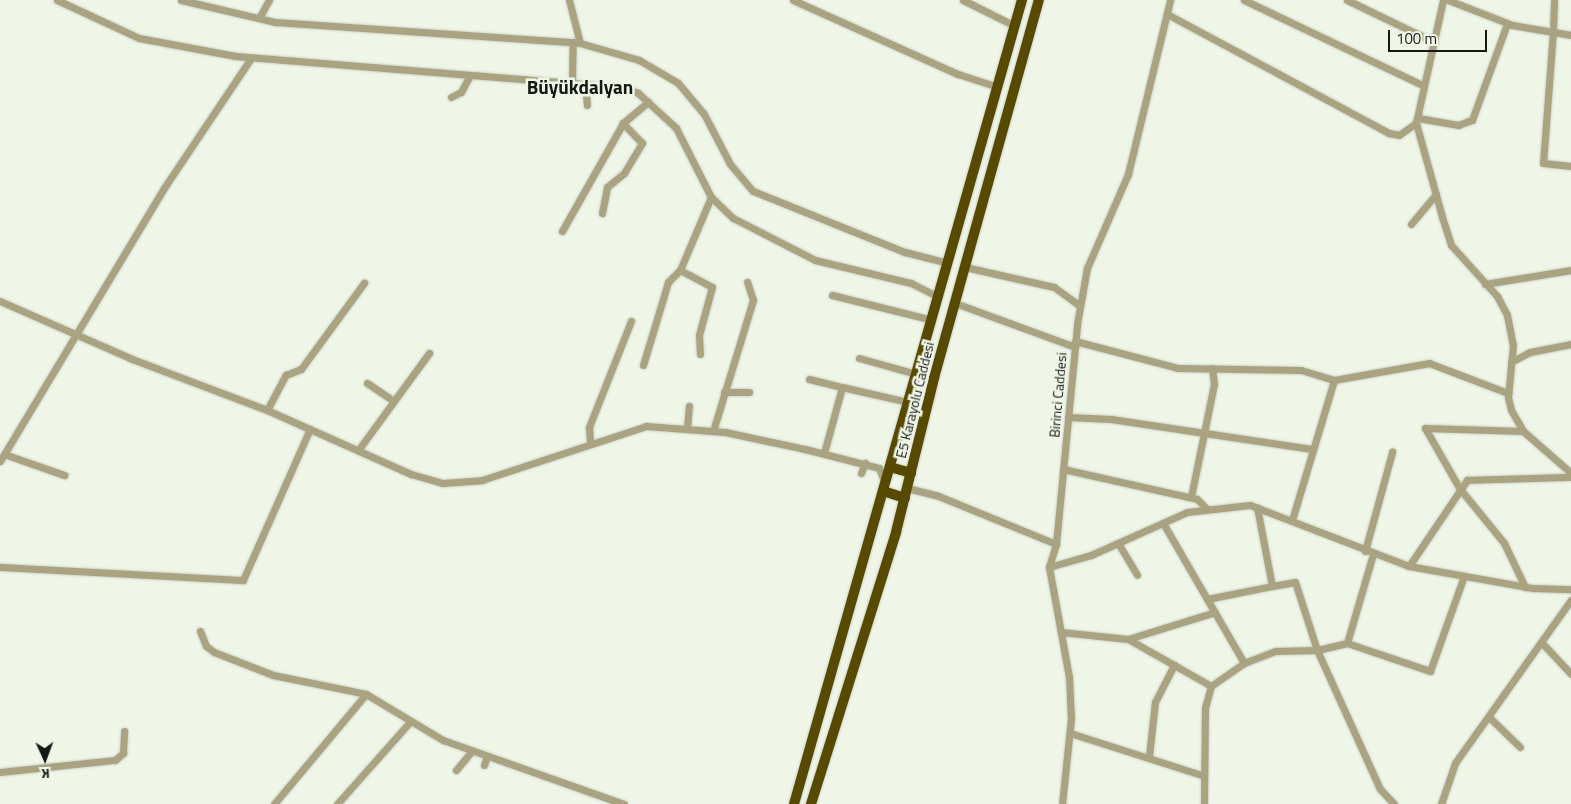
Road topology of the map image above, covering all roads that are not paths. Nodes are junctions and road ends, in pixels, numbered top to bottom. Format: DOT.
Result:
graph roads {
  1 [pos="57,0"];
  2 [pos="181,0"];
  3 [pos="270,0"];
  4 [pos="569,0"];
  5 [pos="792,0"];
  6 [pos="963,0"];
  7 [pos="1022,0"];
  8 [pos="1039,0"];
  9 [pos="1170,0"];
  10 [pos="1244,0"];
  11 [pos="1346,0"];
  12 [pos="1443,0"];
  13 [pos="1448,0"];
  14 [pos="1554,0"];
  15 [pos="1167,14"];
  16 [pos="259,18"];
  17 [pos="1507,24"];
  18 [pos="1015,26"];
  19 [pos="1553,31"];
  20 [pos="1571,34"];
  21 [pos="577,42"];
  22 [pos="1434,42"];
  23 [pos="251,58"];
  24 [pos="470,77"];
  25 [pos="572,81"];
  26 [pos="585,82"];
  27 [pos="1424,86"];
  28 [pos="998,87"];
  29 [pos="450,97"];
  30 [pos="648,102"];
  31 [pos="587,105"];
  32 [pos="1417,120"];
  33 [pos="623,123"];
  34 [pos="1571,166"];
  35 [pos="1436,194"];
  36 [pos="710,196"];
  37 [pos="602,213"];
  38 [pos="1411,224"];
  39 [pos="562,232"];
  40 [pos="948,263"];
  41 [pos="965,267"];
  42 [pos="680,270"];
  43 [pos="1571,270"];
  44 [pos="747,282"];
  45 [pos="364,283"];
  46 [pos="1485,284"];
  47 [pos="832,294"];
  48 [pos="938,297"];
  49 [pos="0,301"];
  50 [pos="954,304"];
  51 [pos="1080,306"];
  52 [pos="932,320"];
  53 [pos="632,321"];
  54 [pos="79,334"];
  55 [pos="1075,344"];
  56 [pos="1571,344"];
  57 [pos="428,353"];
  58 [pos="700,354"];
  59 [pos="859,358"];
  60 [pos="1511,362"];
  61 [pos="643,365"];
  62 [pos="1212,368"];
  63 [pos="916,374"];
  64 [pos="809,379"];
  65 [pos="1334,380"];
  66 [pos="367,383"];
  67 [pos="842,386"];
  68 [pos="724,392"];
  69 [pos="749,392"];
  70 [pos="1508,394"];
  71 [pos="394,400"];
  72 [pos="908,402"];
  73 [pos="689,406"];
  74 [pos="267,410"];
  75 [pos="1068,416"];
  76 [pos="687,428"];
  77 [pos="310,429"];
  78 [pos="713,431"];
  79 [pos="1523,431"];
  80 [pos="1205,433"];
  81 [pos="590,444"];
  82 [pos="359,449"];
  83 [pos="1312,449"];
  84 [pos="1392,452"];
  85 [pos="824,453"];
  86 [pos="4,454"];
  87 [pos="0,461"];
  88 [pos="865,463"];
  89 [pos="890,467"];
  90 [pos="1063,469"];
  91 [pos="860,473"];
  92 [pos="911,473"];
  93 [pos="1571,473"];
  94 [pos="64,475"];
  95 [pos="1571,477"];
  96 [pos="884,487"];
  97 [pos="1460,489"];
  98 [pos="906,493"];
  99 [pos="1191,497"];
  100 [pos="1257,507"];
  101 [pos="1207,509"];
  102 [pos="1292,520"];
  103 [pos="1163,523"];
  104 [pos="1118,543"];
  105 [pos="1056,544"];
  106 [pos="1365,551"];
  107 [pos="1373,554"];
  108 [pos="1409,566"];
  109 [pos="0,567"];
  110 [pos="1049,567"];
  111 [pos="1137,575"];
  112 [pos="1464,576"];
  113 [pos="1272,586"];
  114 [pos="1525,586"];
  115 [pos="1571,589"];
  116 [pos="1207,599"];
  117 [pos="1571,600"];
  118 [pos="1214,612"];
  119 [pos="200,631"];
  120 [pos="1061,632"];
  121 [pos="1128,639"];
  122 [pos="1348,643"];
  123 [pos="1543,644"];
  124 [pos="1317,650"];
  125 [pos="1244,663"];
  126 [pos="1174,665"];
  127 [pos="1571,674"];
  128 [pos="1211,686"];
  129 [pos="366,694"];
  130 [pos="1489,718"];
  131 [pos="409,723"];
  132 [pos="124,731"];
  133 [pos="1070,733"];
  134 [pos="1520,747"];
  135 [pos="472,750"];
  136 [pos="487,756"];
  137 [pos="1148,756"];
  138 [pos="484,765"];
  139 [pos="456,770"];
  140 [pos="0,772"];
  141 [pos="1202,775"];
  142 [pos="274,804"];
  143 [pos="337,804"];
  144 [pos="624,804"];
  145 [pos="794,804"];
  146 [pos="811,804"];
  147 [pos="1062,804"];
  148 [pos="1204,804"];
  149 [pos="1394,804"];
  150 [pos="1441,804"];
  1 -- 23 [label="street"];
  2 -- 16 [label="street"];
  3 -- 16 [label="street"];
  4 -- 21 [label="street"];
  5 -- 28 [label="street"];
  6 -- 18 [label="street"];
  7 -- 18 [label="highway, E5 Karayolu Caddesi"];
  8 -- 41 [label="highway, E5 Karayolu Caddesi"];
  9 -- 15 [label="street, Birinci Caddesi"];
  10 -- 27 [label="street"];
  11 -- 22 [label="street"];
  12 -- 22 [label="street"];
  13 -- 17 [label="street"];
  14 -- 19 [label="street"];
  15 -- 32 [label="street"];
  15 -- 51 [label="street, Birinci Caddesi"];
  16 -- 21 [label="street"];
  17 -- 19 [label="street"];
  17 -- 32 [label="street"];
  18 -- 28 [label="highway, E5 Karayolu Caddesi"];
  19 -- 20 [label="street"];
  19 -- 34 [label="street"];
  21 -- 25 [label="street"];
  21 -- 40 [label="street"];
  22 -- 27 [label="street"];
  23 -- 24 [label="street"];
  23 -- 54 [label="street"];
  24 -- 25 [label="street"];
  24 -- 29 [label="street"];
  25 -- 26 [label="street"];
  26 -- 30 [label="street"];
  26 -- 31 [label="street"];
  27 -- 32 [label="street"];
  28 -- 40 [label="highway, E5 Karayolu Caddesi"];
  30 -- 33 [label="street"];
  30 -- 36 [label="street"];
  32 -- 35 [label="street"];
  33 -- 37 [label="street"];
  33 -- 39 [label="street"];
  35 -- 38 [label="street"];
  35 -- 46 [label="street"];
  36 -- 42 [label="street"];
  36 -- 48 [label="street"];
  40 -- 48 [label="highway, E5 Karayolu Caddesi"];
  41 -- 50 [label="highway, E5 Karayolu Caddesi"];
  41 -- 51 [label="street"];
  42 -- 58 [label="street"];
  42 -- 61 [label="street"];
  43 -- 46 [label="street"];
  44 -- 68 [label="street"];
  45 -- 74 [label="street"];
  46 -- 60 [label="street"];
  47 -- 52 [label="street"];
  48 -- 52 [label="highway, E5 Karayolu Caddesi"];
  49 -- 54 [label="street"];
  50 -- 55 [label="street"];
  50 -- 92 [label="highway, E5 Karayolu Caddesi"];
  51 -- 55 [label="street, Birinci Caddesi"];
  52 -- 63 [label="highway, E5 Karayolu Caddesi"];
  53 -- 81 [label="street"];
  54 -- 74 [label="street"];
  54 -- 86 [label="street"];
  55 -- 62 [label="street"];
  55 -- 75 [label="street, Birinci Caddesi"];
  56 -- 60 [label="street"];
  57 -- 71 [label="street"];
  59 -- 63 [label="street"];
  60 -- 70 [label="street"];
  62 -- 65 [label="street"];
  62 -- 80 [label="street"];
  63 -- 72 [label="highway, E5 Karayolu Caddesi"];
  64 -- 67 [label="street"];
  65 -- 70 [label="street"];
  65 -- 83 [label="street"];
  66 -- 71 [label="street"];
  67 -- 72 [label="street"];
  67 -- 85 [label="street"];
  68 -- 69 [label="street"];
  68 -- 78 [label="street"];
  70 -- 79 [label="street"];
  71 -- 82 [label="street"];
  72 -- 89 [label="highway, E5 Karayolu Caddesi"];
  73 -- 76 [label="street"];
  74 -- 77 [label="street"];
  75 -- 80 [label="street"];
  75 -- 90 [label="street, Birinci Caddesi"];
  76 -- 78 [label="street"];
  76 -- 81 [label="street"];
  77 -- 82 [label="street"];
  77 -- 109 [label="street"];
  78 -- 85 [label="street"];
  79 -- 93 [label="street"];
  79 -- 97 [label="street"];
  80 -- 83 [label="street"];
  80 -- 99 [label="street"];
  81 -- 82 [label="street"];
  83 -- 102 [label="street"];
  84 -- 106 [label="street"];
  85 -- 88 [label="street"];
  86 -- 87 [label="street"];
  86 -- 94 [label="street"];
  88 -- 91 [label="street"];
  88 -- 96 [label="street"];
  89 -- 92 [label="highway"];
  89 -- 96 [label="highway, E5 Karayolu Caddesi"];
  90 -- 99 [label="street"];
  90 -- 105 [label="street, Birinci Caddesi"];
  92 -- 98 [label="highway, E5 Karayolu Caddesi"];
  95 -- 97 [label="street"];
  96 -- 98 [label="highway"];
  96 -- 145 [label="highway, E5 Karayolu Caddesi"];
  97 -- 108 [label="street"];
  97 -- 114 [label="street"];
  98 -- 105 [label="street"];
  98 -- 146 [label="highway, E5 Karayolu Caddesi"];
  99 -- 101 [label="street"];
  100 -- 101 [label="street"];
  100 -- 102 [label="street"];
  100 -- 113 [label="street"];
  101 -- 103 [label="street"];
  102 -- 106 [label="street"];
  103 -- 104 [label="street"];
  103 -- 116 [label="street"];
  104 -- 110 [label="street"];
  104 -- 111 [label="street"];
  105 -- 110 [label="street, Birinci Caddesi"];
  106 -- 107 [label="street"];
  107 -- 108 [label="street"];
  107 -- 122 [label="street"];
  108 -- 112 [label="street"];
  110 -- 120 [label="street, Birinci Caddesi"];
  112 -- 114 [label="street"];
  112 -- 122 [label="street"];
  113 -- 116 [label="street"];
  113 -- 124 [label="street"];
  114 -- 115 [label="street"];
  116 -- 118 [label="street"];
  117 -- 123 [label="street"];
  118 -- 121 [label="street"];
  118 -- 125 [label="street"];
  119 -- 129 [label="street"];
  120 -- 121 [label="street"];
  120 -- 133 [label="street, Birinci Caddesi"];
  121 -- 126 [label="street"];
  122 -- 124 [label="street"];
  123 -- 127 [label="street"];
  123 -- 130 [label="street"];
  124 -- 125 [label="street"];
  124 -- 149 [label="street"];
  125 -- 128 [label="street"];
  126 -- 128 [label="street"];
  126 -- 137 [label="street"];
  128 -- 141 [label="street"];
  129 -- 131 [label="street"];
  129 -- 142 [label="street"];
  130 -- 134 [label="street"];
  130 -- 150 [label="street"];
  131 -- 135 [label="street"];
  131 -- 143 [label="street"];
  132 -- 140 [label="street"];
  133 -- 137 [label="street"];
  133 -- 147 [label="street, Birinci Caddesi"];
  135 -- 136 [label="street"];
  135 -- 139 [label="street"];
  136 -- 138 [label="street"];
  136 -- 144 [label="street"];
  137 -- 141 [label="street"];
  141 -- 148 [label="street"];
}
